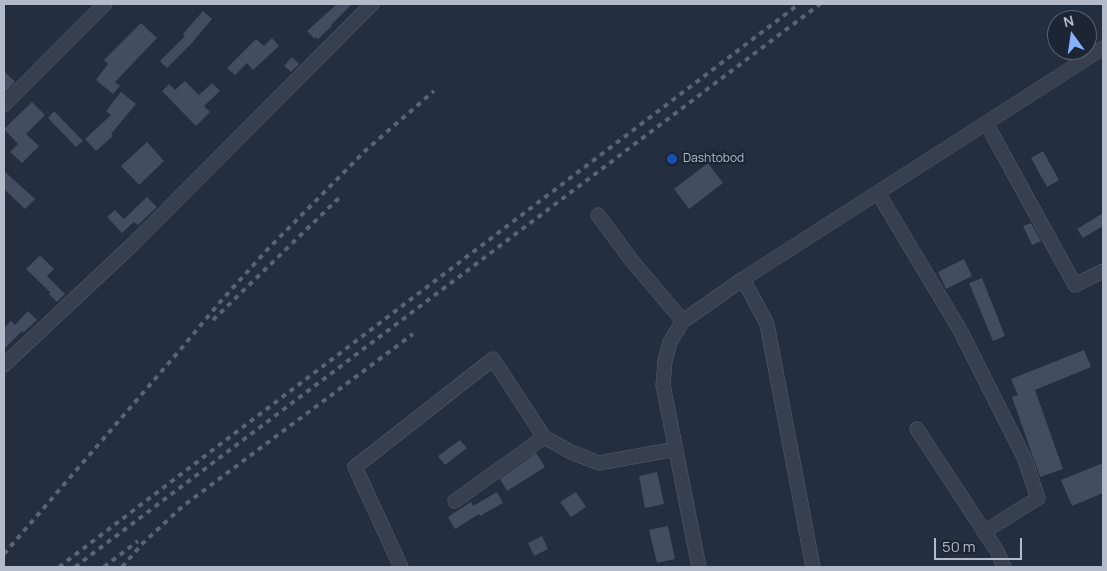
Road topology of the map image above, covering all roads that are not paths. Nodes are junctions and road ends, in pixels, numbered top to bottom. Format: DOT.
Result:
graph roads {
  1 [pos="105,4"];
  2 [pos="372,4"];
  3 [pos="1103,48"];
  4 [pos="4,106"];
  5 [pos="986,124"];
  6 [pos="878,193"];
  7 [pos="598,215"];
  8 [pos="1103,271"];
  9 [pos="743,279"];
  10 [pos="683,321"];
  11 [pos="4,365"];
  12 [pos="917,429"];
  13 [pos="544,437"];
  14 [pos="676,450"];
  15 [pos="455,501"];
  16 [pos="984,532"];
  17 [pos="400,567"];
  18 [pos="699,567"];
  19 [pos="813,567"];
  20 [pos="1004,567"];
  1 -- 4 [label="street"];
  2 -- 11 [label="street"];
  3 -- 5 [label="street"];
  5 -- 6 [label="street"];
  5 -- 8 [label="street"];
  6 -- 9 [label="street"];
  6 -- 16 [label="street"];
  7 -- 10 [label="street"];
  9 -- 10 [label="street"];
  9 -- 19 [label="street"];
  10 -- 14 [label="street"];
  12 -- 16 [label="street"];
  13 -- 14 [label="street"];
  13 -- 15 [label="street"];
  13 -- 17 [label="street"];
  14 -- 18 [label="street"];
  16 -- 20 [label="street"];
}
